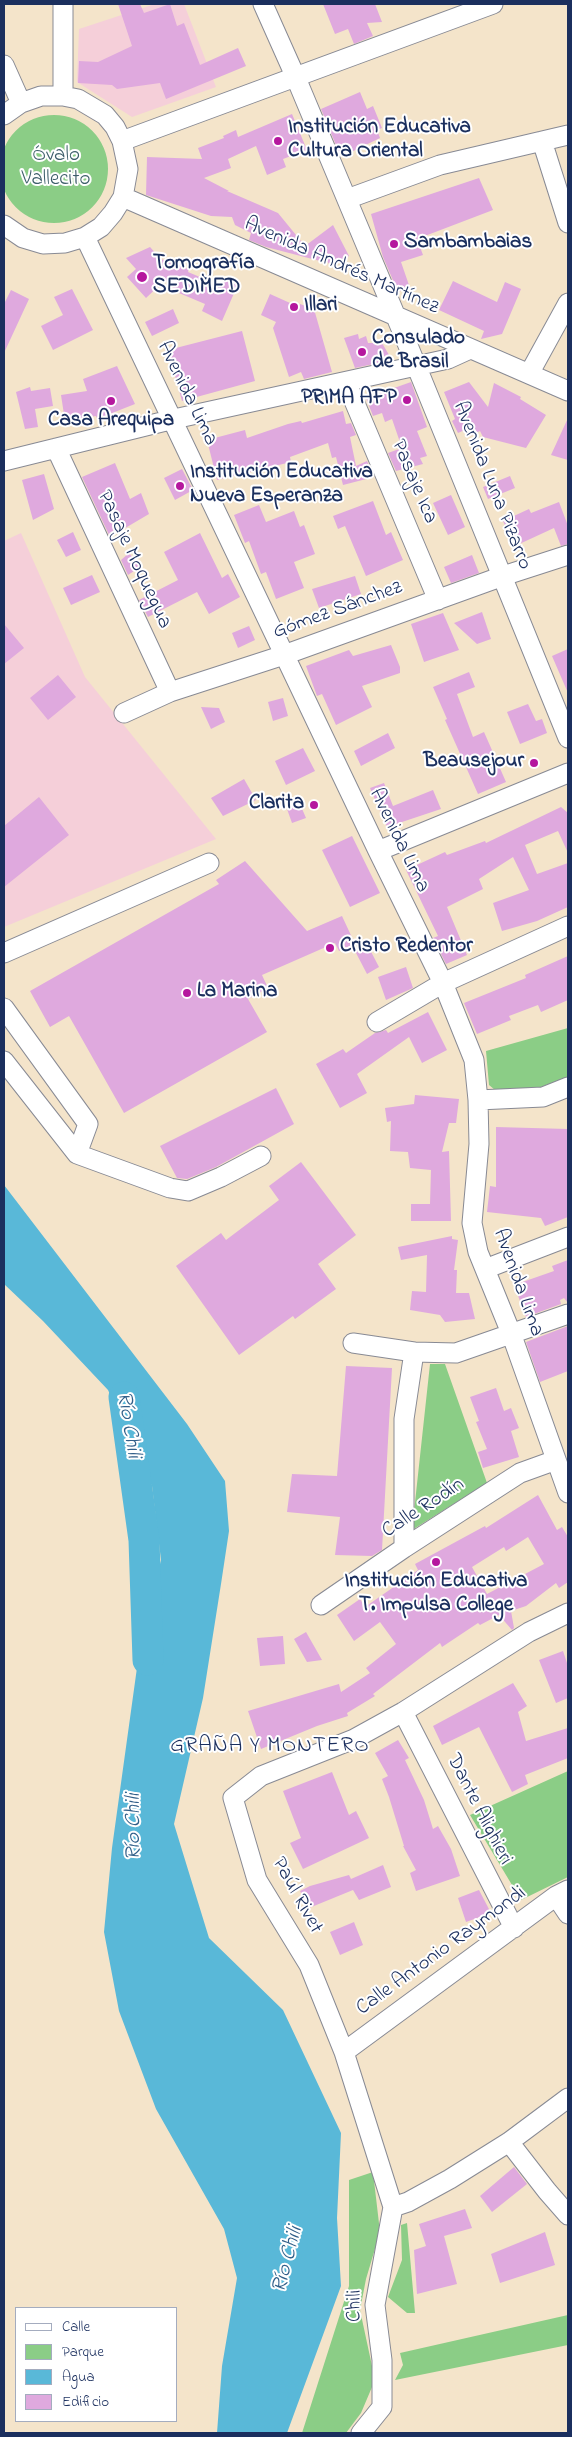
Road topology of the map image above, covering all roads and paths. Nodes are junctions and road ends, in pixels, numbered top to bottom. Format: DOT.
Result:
graph roads {
  1 [pos="63,4"];
  2 [pos="263,4"];
  3 [pos="493,4"];
  4 [pos="4,65"];
  5 [pos="296,78"];
  6 [pos="63,96"];
  7 [pos="21,103"];
  8 [pos="4,114"];
  9 [pos="568,134"];
  10 [pos="122,141"];
  11 [pos="542,141"];
  12 [pos="122,197"];
  13 [pos="347,199"];
  14 [pos="568,223"];
  15 [pos="4,225"];
  16 [pos="86,237"];
  17 [pos="568,303"];
  18 [pos="395,314"];
  19 [pos="470,349"];
  20 [pos="417,366"];
  21 [pos="529,374"];
  22 [pos="346,382"];
  23 [pos="568,392"];
  24 [pos="174,419"];
  25 [pos="56,448"];
  26 [pos="4,461"];
  27 [pos="568,555"];
  28 [pos="504,576"];
  29 [pos="438,600"];
  30 [pos="284,655"];
  31 [pos="170,692"];
  32 [pos="124,713"];
  33 [pos="568,738"];
  34 [pos="568,773"];
  35 [pos="378,851"];
  36 [pos="209,863"];
  37 [pos="568,926"];
  38 [pos="4,953"];
  39 [pos="443,983"];
  40 [pos="4,1008"];
  41 [pos="377,1022"];
  42 [pos="4,1061"];
  43 [pos="568,1086"];
  44 [pos="478,1100"];
  45 [pos="77,1154"];
  46 [pos="261,1156"];
  47 [pos="568,1237"];
  48 [pos="485,1269"];
  49 [pos="568,1314"];
  50 [pos="511,1333"];
  51 [pos="353,1343"];
  52 [pos="414,1352"];
  53 [pos="556,1460"];
  54 [pos="568,1493"];
  55 [pos="404,1548"];
  56 [pos="321,1605"];
  57 [pos="568,1613"];
  58 [pos="403,1712"];
  59 [pos="562,1893"];
  60 [pos="568,1914"];
  61 [pos="514,1928"];
  62 [pos="344,2052"];
  63 [pos="568,2098"];
  64 [pos="509,2142"];
  65 [pos="393,2207"];
  66 [pos="568,2215"];
  67 [pos="361,2433"];
  1 -- 6 [label="street"];
  2 -- 5 [label="street, Avenida Luna Pizarro"];
  3 -- 5 [label="street"];
  4 -- 7 [label="street"];
  5 -- 10 [label="street"];
  5 -- 13 [label="street, Avenida Luna Pizarro"];
  6 -- 7 [label="street"];
  6 -- 10 [label="street"];
  7 -- 8 [label="street"];
  9 -- 11 [label="street"];
  10 -- 12 [label="street"];
  11 -- 13 [label="street"];
  11 -- 14 [label="street"];
  12 -- 16 [label="street"];
  12 -- 18 [label="street, Avenida Andrés Martínez"];
  13 -- 18 [label="street, Avenida Luna Pizarro"];
  15 -- 16 [label="street"];
  16 -- 24 [label="street, Avenida Lima"];
  17 -- 21 [label="street"];
  18 -- 19 [label="street, Avenida Andrés Martínez"];
  18 -- 20 [label="street, Avenida Luna Pizarro"];
  19 -- 20 [label="street"];
  19 -- 21 [label="street, Avenida Andrés Martínez"];
  20 -- 22 [label="street"];
  20 -- 28 [label="street, Avenida Luna Pizarro"];
  21 -- 23 [label="street, Avenida Andrés Martínez"];
  22 -- 24 [label="street"];
  22 -- 29 [label="street, Pasaje Ica"];
  24 -- 25 [label="street"];
  24 -- 30 [label="street, Avenida Lima"];
  25 -- 26 [label="street"];
  25 -- 31 [label="street, Pasaje Moquegua"];
  27 -- 28 [label="street, Gómez Sánchez"];
  28 -- 29 [label="street, Gómez Sánchez"];
  28 -- 33 [label="street, Avenida Luna Pizarro"];
  29 -- 30 [label="street, Gómez Sánchez"];
  30 -- 31 [label="street, Gómez Sánchez"];
  30 -- 35 [label="street, Avenida Lima"];
  31 -- 32 [label="street, Gómez Sánchez"];
  34 -- 35 [label="street"];
  35 -- 39 [label="street, Avenida Lima"];
  36 -- 38 [label="street"];
  37 -- 39 [label="street"];
  39 -- 41 [label="street"];
  39 -- 44 [label="street, Avenida Lima"];
  40 -- 45 [label="street"];
  42 -- 45 [label="street"];
  43 -- 44 [label="street"];
  44 -- 48 [label="street, Avenida Lima"];
  45 -- 46 [label="street"];
  47 -- 48 [label="street"];
  48 -- 50 [label="street, Avenida Lima"];
  49 -- 50 [label="street"];
  50 -- 52 [label="street"];
  50 -- 53 [label="street, Avenida Lima"];
  51 -- 52 [label="street"];
  52 -- 55 [label="street"];
  53 -- 54 [label="street, Avenida Lima"];
  53 -- 55 [label="street, Calle Rodín"];
  55 -- 56 [label="street, Calle Rodín"];
  57 -- 58 [label="street, Paúl Rivet"];
  58 -- 61 [label="street, Dante Alighieri"];
  58 -- 62 [label="street, Paúl Rivet"];
  59 -- 60 [label="street"];
  59 -- 61 [label="street, Calle Antonio Raymondi"];
  61 -- 62 [label="street, Calle Antonio Raymondi"];
  62 -- 65 [label="street, Paúl Rivet"];
  63 -- 64 [label="street"];
  64 -- 65 [label="street"];
  64 -- 66 [label="street"];
  65 -- 67 [label="street, Chili"];
}
